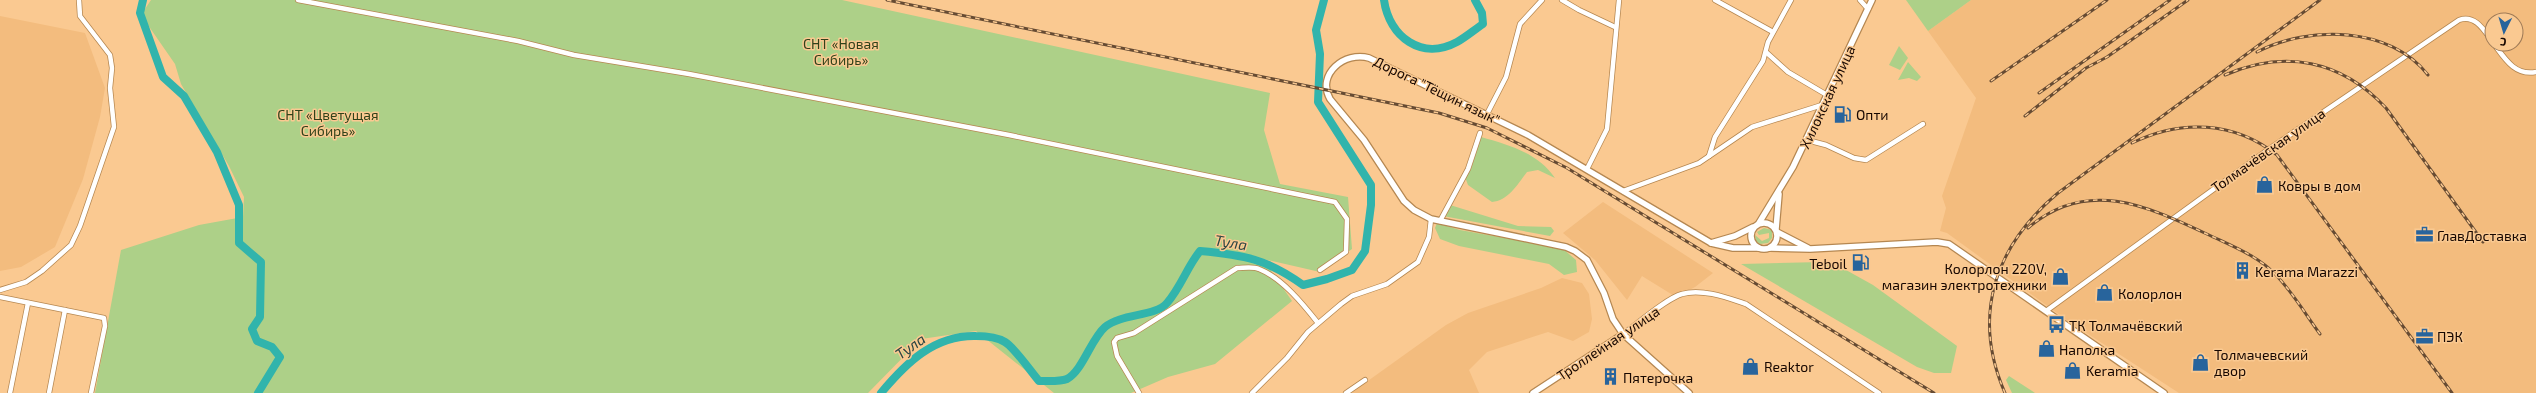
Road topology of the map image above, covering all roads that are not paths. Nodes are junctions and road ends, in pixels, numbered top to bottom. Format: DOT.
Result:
graph roads {
  1 [pos="79,0"];
  2 [pos="298,0"];
  3 [pos="1542,0"];
  4 [pos="1562,0"];
  5 [pos="1619,0"];
  6 [pos="1715,0"];
  7 [pos="1791,0"];
  8 [pos="1860,0"];
  9 [pos="1872,0"];
  10 [pos="1868,9"];
  11 [pos="1616,27"];
  12 [pos="1773,32"];
  13 [pos="2484,32"];
  14 [pos="2501,52"];
  15 [pos="1767,53"];
  16 [pos="2536,72"];
  17 [pos="1827,95"];
  18 [pos="1822,105"];
  19 [pos="1487,114"];
  20 [pos="1924,124"];
  21 [pos="1480,133"];
  22 [pos="1806,140"];
  23 [pos="1709,156"];
  24 [pos="1587,169"];
  25 [pos="1624,191"];
  26 [pos="1779,192"];
  27 [pos="1431,219"];
  28 [pos="1440,221"];
  29 [pos="1757,225"];
  30 [pos="1777,231"];
  31 [pos="1711,243"];
  32 [pos="1759,248"];
  33 [pos="1770,248"];
  34 [pos="1810,249"];
  35 [pos="1320,270"];
  36 [pos="0,290"];
  37 [pos="0,297"];
  38 [pos="28,303"];
  39 [pos="65,310"];
  40 [pos="2046,311"];
  41 [pos="1318,323"];
  42 [pos="1623,334"];
  43 [pos="1364,380"];
  44 [pos="10,393"];
  45 [pos="49,393"];
  46 [pos="91,393"];
  47 [pos="1139,393"];
  48 [pos="1252,393"];
  49 [pos="1346,393"];
  50 [pos="1533,393"];
  51 [pos="1689,393"];
  52 [pos="1879,393"];
  53 [pos="2164,393"];
  1 -- 36 [label="street"];
  2 -- 35 [label="street"];
  3 -- 19 [label="street"];
  4 -- 11 [label="street"];
  5 -- 11 [label="street"];
  6 -- 12 [label="street"];
  7 -- 12 [label="street"];
  8 -- 10 [label="street"];
  9 -- 10 [label="main road, Хилокская улица"];
  10 -- 17 [label="main road, Хилокская улица"];
  11 -- 24 [label="street"];
  12 -- 15 [label="street"];
  13 -- 40 [label="street, Толмачёвская улица"];
  14 -- 16 [label="street"];
  15 -- 17 [label="street"];
  15 -- 23 [label="street"];
  17 -- 18 [label="main road, Хилокская улица"];
  18 -- 22 [label="main road, Хилокская улица"];
  18 -- 23 [label="street"];
  19 -- 24 [label="main road, Дорога \"Тёщин язык\""];
  19 -- 27 [label="main road, Дорога \"Тёщин язык\""];
  20 -- 22 [label="street"];
  21 -- 28 [label="street"];
  22 -- 26 [label="main road, Хилокская улица"];
  23 -- 25 [label="street"];
  24 -- 25 [label="main road, Дорога \"Тёщин язык\""];
  25 -- 31 [label="main road, Дорога \"Тёщин язык\""];
  26 -- 29 [label="main road, Хилокская улица"];
  26 -- 30 [label="main road"];
  27 -- 28 [label="main road, Дорога \"Тёщин язык\""];
  27 -- 41 [label="street"];
  28 -- 42 [label="main road, Дорога \"Тёщин язык\""];
  29 -- 30 [label="main road"];
  29 -- 31 [label="main road"];
  29 -- 32 [label="main road"];
  30 -- 33 [label="main road"];
  30 -- 34 [label="main road"];
  31 -- 32 [label="main road, Дорога \"Тёщин язык\""];
  32 -- 33 [label="main road"];
  33 -- 34 [label="main road"];
  34 -- 40 [label="main road"];
  37 -- 38 [label="street"];
  38 -- 39 [label="street"];
  38 -- 44 [label="street"];
  39 -- 45 [label="street"];
  39 -- 46 [label="street"];
  40 -- 53 [label="main road"];
  41 -- 47 [label="street"];
  41 -- 48 [label="street"];
  42 -- 50 [label="main road, Троллейная улица"];
  42 -- 51 [label="main road, Дорога \"Тёщин язык\""];
  42 -- 52 [label="street, Троллейная улица"];
  43 -- 49 [label="street"];
}
